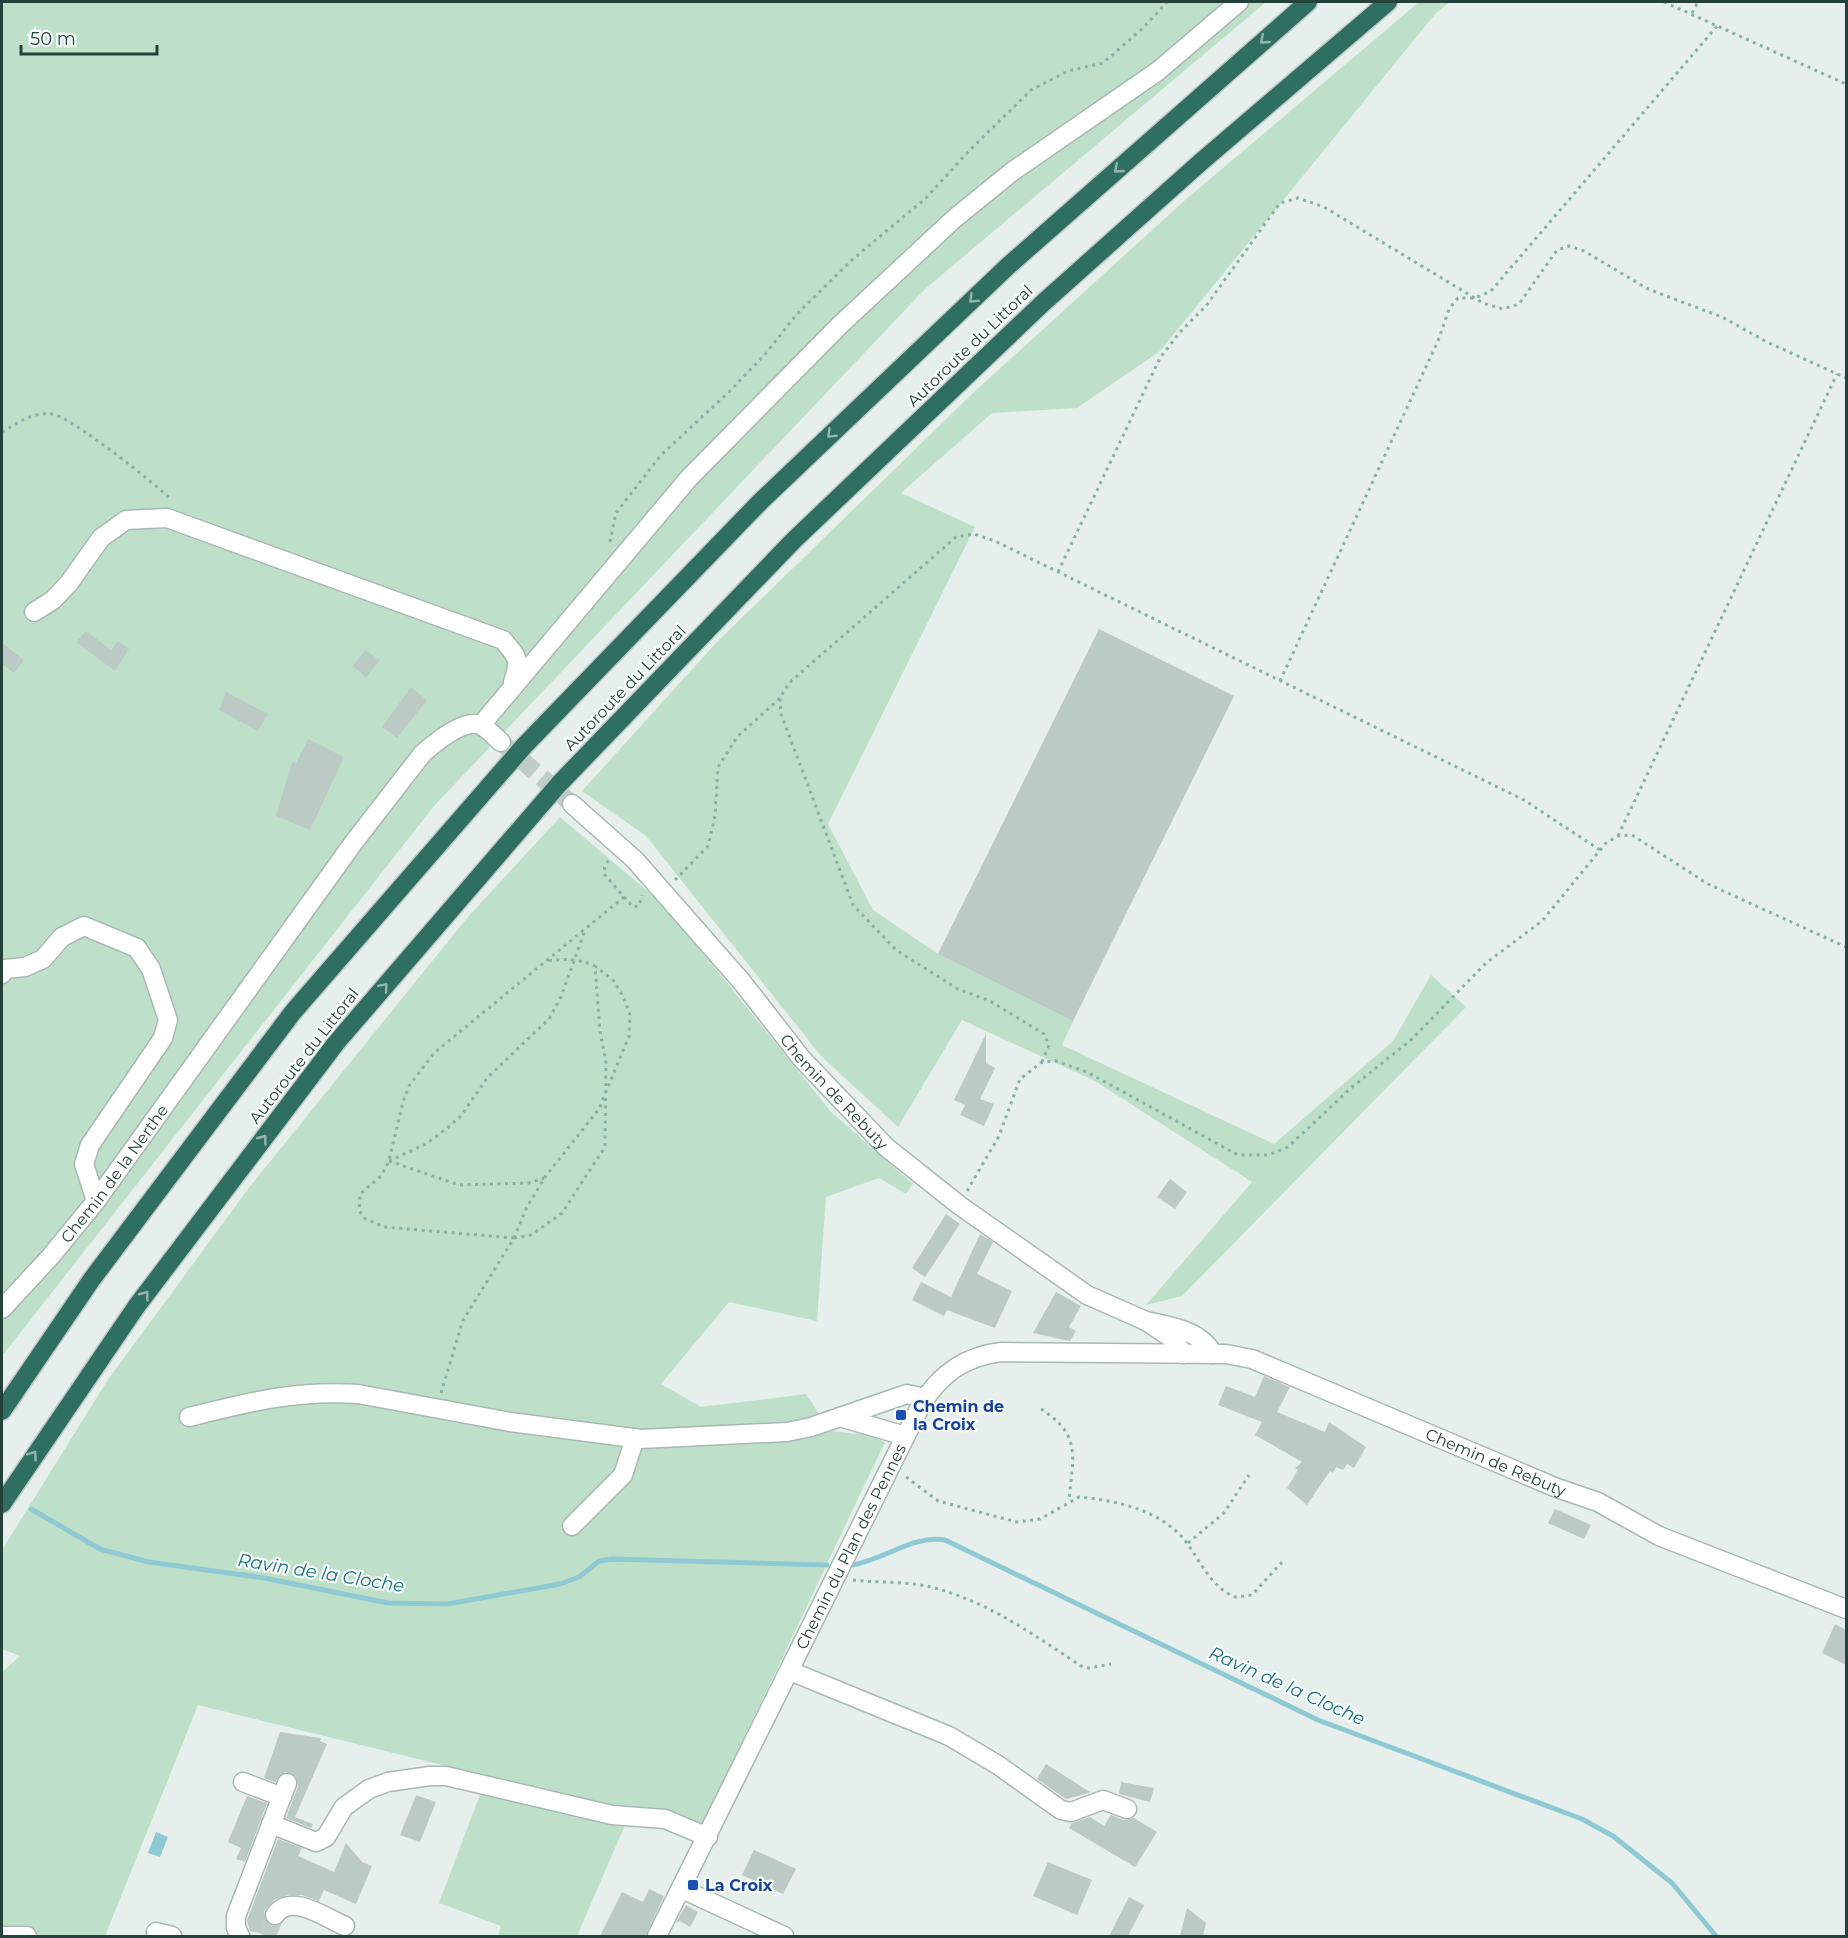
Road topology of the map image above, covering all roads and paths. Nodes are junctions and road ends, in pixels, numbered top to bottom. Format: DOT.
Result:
graph roads {
  1 [pos="1167,2"];
  2 [pos="1239,2"];
  3 [pos="1308,2"];
  4 [pos="1388,2"];
  5 [pos="1664,2"];
  6 [pos="1698,2"];
  7 [pos="1692,14"];
  8 [pos="1718,25"];
  9 [pos="1846,84"];
  10 [pos="1475,298"];
  11 [pos="1837,373"];
  12 [pos="1846,378"];
  13 [pos="2,432"];
  14 [pos="175,504"];
  15 [pos="609,547"];
  16 [pos="1058,572"];
  17 [pos="34,612"];
  18 [pos="1281,681"];
  19 [pos="511,686"];
  20 [pos="780,698"];
  21 [pos="481,725"];
  22 [pos="501,742"];
  23 [pos="572,804"];
  24 [pos="1618,836"];
  25 [pos="620,848"];
  26 [pos="1600,850"];
  27 [pos="656,884"];
  28 [pos="624,897"];
  29 [pos="586,928"];
  30 [pos="1846,948"];
  31 [pos="576,960"];
  32 [pos="545,961"];
  33 [pos="595,966"];
  34 [pos="2,974"];
  35 [pos="1042,1062"];
  36 [pos="607,1089"];
  37 [pos="388,1161"];
  38 [pos="545,1177"];
  39 [pos="96,1201"];
  40 [pos="959,1205"];
  41 [pos="514,1238"];
  42 [pos="2,1309"];
  43 [pos="1146,1321"];
  44 [pos="1184,1354"];
  45 [pos="1213,1354"];
  46 [pos="925,1398"];
  47 [pos="436,1408"];
  48 [pos="1041,1409"];
  49 [pos="2,1411"];
  50 [pos="189,1417"];
  51 [pos="840,1417"];
  52 [pos="906,1436"];
  53 [pos="635,1438"];
  54 [pos="890,1468"];
  55 [pos="1249,1475"];
  56 [pos="1069,1500"];
  57 [pos="2,1504"];
  58 [pos="572,1526"];
  59 [pos="1188,1543"];
  60 [pos="1282,1562"];
  61 [pos="838,1574"];
  62 [pos="1846,1609"];
  63 [pos="1111,1664"];
  64 [pos="790,1671"];
  65 [pos="243,1782"];
  66 [pos="1128,1809"];
  67 [pos="271,1824"];
  68 [pos="708,1837"];
  69 [pos="682,1889"];
  70 [pos="275,1915"];
  71 [pos="345,1926"];
  72 [pos="5,1936"];
  73 [pos="27,1936"];
  74 [pos="240,1936"];
  75 [pos="657,1936"];
  76 [pos="784,1936"];
  1 -- 15 [label="path"];
  2 -- 19 [label="street"];
  3 -- 49 [label="highway, Autoroute du Littoral, one-way"];
  57 -- 4 [label="highway, Autoroute du Littoral, one-way"];
  5 -- 7 [label="path"];
  6 -- 7 [label="path"];
  7 -- 8 [label="path"];
  8 -- 9 [label="path"];
  8 -- 10 [label="path"];
  10 -- 11 [label="path"];
  10 -- 16 [label="path"];
  10 -- 18 [label="path"];
  11 -- 12 [label="path"];
  11 -- 24 [label="path"];
  13 -- 14 [label="path"];
  16 -- 18 [label="path"];
  16 -- 20 [label="path"];
  17 -- 19 [label="street"];
  18 -- 26 [label="path"];
  19 -- 21 [label="street"];
  20 -- 27 [label="path"];
  20 -- 35 [label="path"];
  21 -- 22 [label="street"];
  21 -- 39 [label="street, Chemin de la Nerthe"];
  23 -- 25 [label="street, Chemin de Rebuty"];
  24 -- 26 [label="path"];
  24 -- 30 [label="path"];
  25 -- 27 [label="street, Chemin de Rebuty"];
  25 -- 28 [label="path"];
  26 -- 35 [label="path"];
  27 -- 28 [label="path"];
  27 -- 40 [label="street, Chemin de Rebuty"];
  28 -- 29 [label="path"];
  29 -- 31 [label="path"];
  29 -- 32 [label="path"];
  31 -- 32 [label="path"];
  31 -- 33 [label="path"];
  31 -- 37 [label="path"];
  32 -- 37 [label="path"];
  33 -- 36 [label="path"];
  33 -- 36 [label="path"];
  34 -- 39 [label="street"];
  35 -- 40 [label="path"];
  36 -- 38 [label="path"];
  36 -- 41 [label="path"];
  37 -- 38 [label="path"];
  37 -- 41 [label="path"];
  38 -- 41 [label="path"];
  39 -- 42 [label="street, Chemin de la Nerthe"];
  40 -- 43 [label="street, Chemin de Rebuty"];
  41 -- 47 [label="path"];
  43 -- 44 [label="street, Chemin de Rebuty"];
  43 -- 45 [label="street, Chemin de Rebuty"];
  44 -- 45 [label="street, Chemin du Plan des Pennes"];
  44 -- 46 [label="street, Chemin du Plan des Pennes"];
  45 -- 62 [label="street, Chemin de Rebuty"];
  46 -- 51 [label="street"];
  46 -- 52 [label="street, Chemin du Plan des Pennes"];
  47 -- 50 [label="street"];
  47 -- 53 [label="street"];
  48 -- 56 [label="path"];
  51 -- 52 [label="street"];
  51 -- 53 [label="street"];
  52 -- 54 [label="street, Chemin du Plan des Pennes"];
  53 -- 58 [label="street"];
  54 -- 56 [label="path"];
  54 -- 61 [label="street, Chemin du Plan des Pennes"];
  55 -- 59 [label="path"];
  56 -- 59 [label="path"];
  59 -- 60 [label="path"];
  61 -- 63 [label="path"];
  61 -- 64 [label="street, Chemin du Plan des Pennes"];
  64 -- 66 [label="street"];
  64 -- 68 [label="street, Chemin du Plan des Pennes"];
  65 -- 67 [label="street"];
  67 -- 68 [label="street"];
  67 -- 74 [label="street"];
  68 -- 69 [label="street, Chemin du Plan des Pennes"];
  69 -- 75 [label="street, Chemin du Plan des Pennes"];
  69 -- 76 [label="street"];
  70 -- 71 [label="street"];
  72 -- 73 [label="street"];
}
